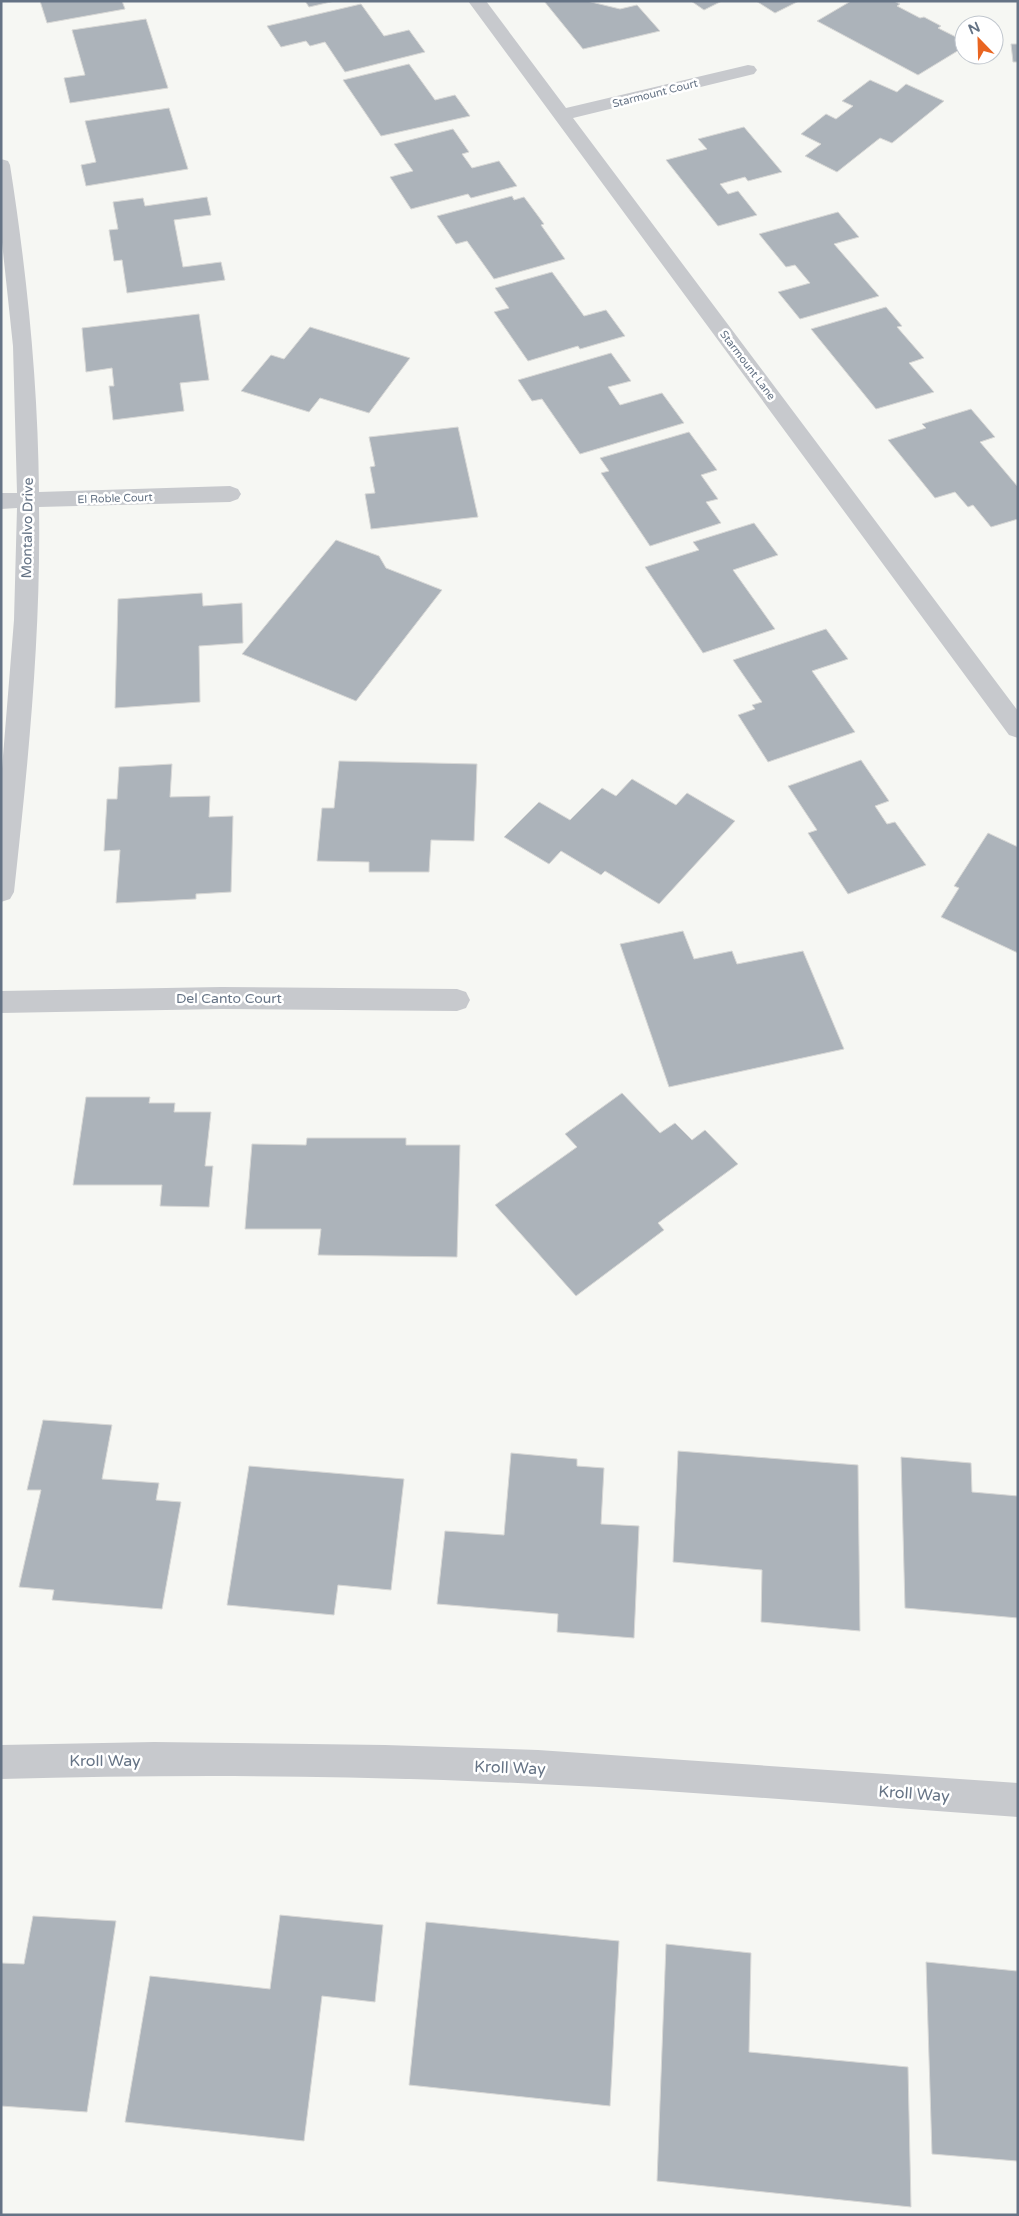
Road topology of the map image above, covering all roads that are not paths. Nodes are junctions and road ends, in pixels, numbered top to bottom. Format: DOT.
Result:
graph roads {
  1 [pos="478,1"];
  2 [pos="748,70"];
  3 [pos="562,115"];
  4 [pos="1,165"];
  5 [pos="230,494"];
  6 [pos="28,500"];
  7 [pos="1,501"];
  8 [pos="1018,729"];
  9 [pos="1,892"];
  10 [pos="457,1000"];
  11 [pos="1,1002"];
  12 [pos="1,1762"];
  13 [pos="1018,1800"];
  1 -- 3 [label="street, Starmount Lane"];
  2 -- 3 [label="street, Starmount Court"];
  3 -- 8 [label="street, Starmount Lane"];
  4 -- 6 [label="street, Montalvo Drive"];
  5 -- 6 [label="street, El Roble Court"];
  6 -- 7 [label="street, El Roble Court"];
  6 -- 9 [label="street, Montalvo Drive"];
  10 -- 11 [label="street, Del Canto Court"];
  12 -- 13 [label="street, Kroll Way"];
}
